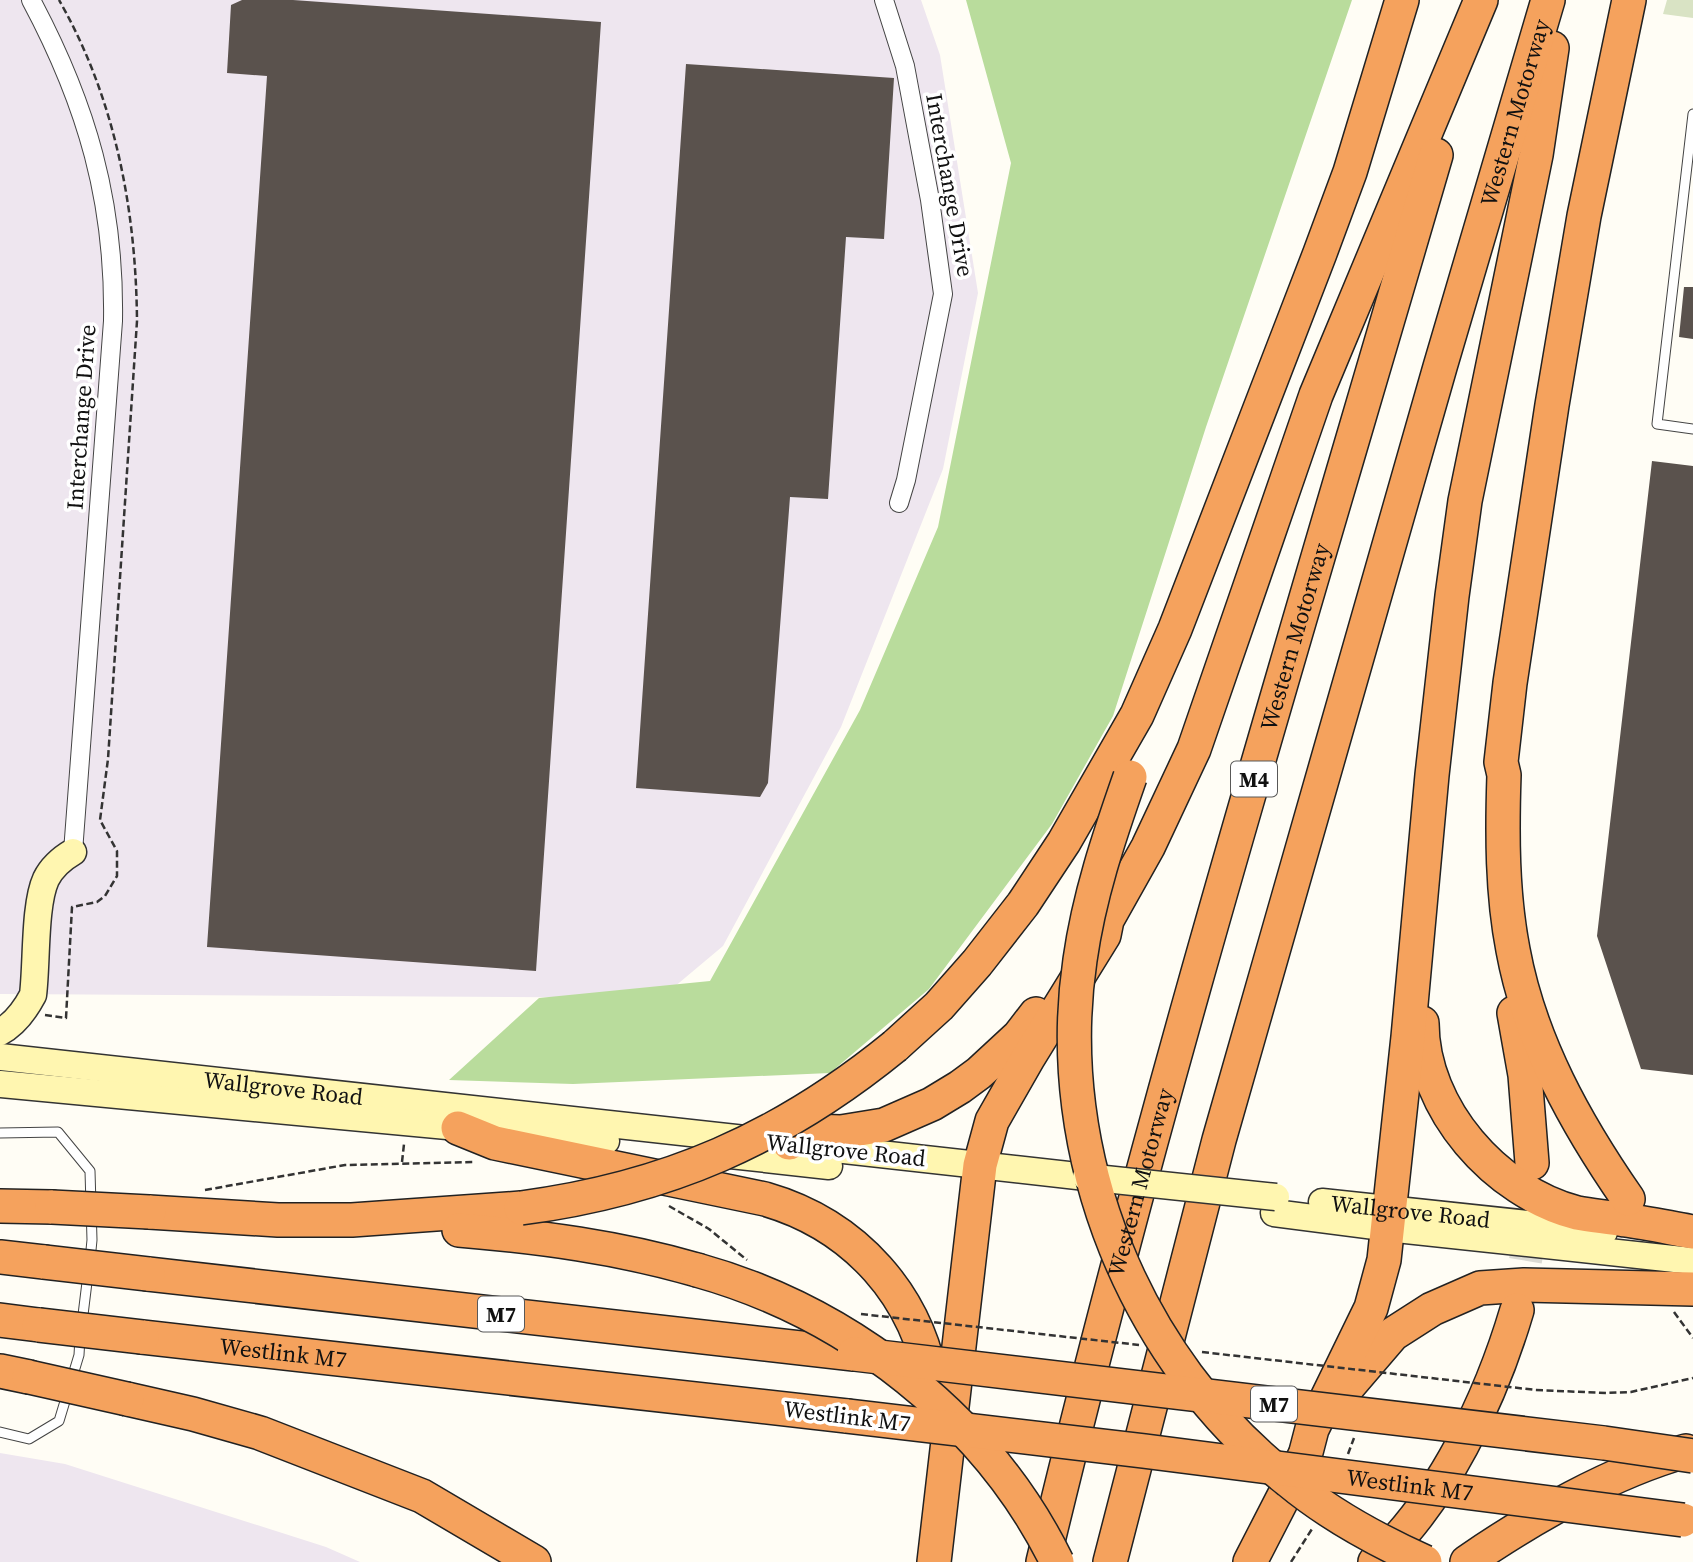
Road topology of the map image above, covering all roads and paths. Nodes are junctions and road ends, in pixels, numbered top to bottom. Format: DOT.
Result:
graph roads {
  1 [pos="31,0"];
  2 [pos="884,0"];
  3 [pos="1402,0"];
  4 [pos="1423,0"];
  5 [pos="1481,0"];
  6 [pos="1548,0"];
  7 [pos="1559,0"];
  8 [pos="1629,0"];
  9 [pos="1693,114"];
  10 [pos="1693,429"];
  11 [pos="899,503"];
  12 [pos="1501,762"];
  13 [pos="73,852"];
  14 [pos="1107,920"];
  15 [pos="1412,999"];
  16 [pos="0,1032"];
  17 [pos="0,1057"];
  18 [pos="0,1084"];
  19 [pos="458,1128"];
  20 [pos="0,1133"];
  21 [pos="789,1143"];
  22 [pos="1532,1163"];
  23 [pos="979,1174"];
  24 [pos="1629,1199"];
  25 [pos="0,1206"];
  26 [pos="1389,1219"];
  27 [pos="352,1220"];
  28 [pos="1693,1232"];
  29 [pos="1693,1241"];
  30 [pos="0,1257"];
  31 [pos="1693,1261"];
  32 [pos="1693,1289"];
  33 [pos="1517,1310"];
  34 [pos="0,1320"];
  35 [pos="15,1374"];
  36 [pos="1693,1378"];
  37 [pos="1536,1390"];
  38 [pos="0,1432"];
  39 [pos="947,1449"];
  40 [pos="1693,1449"];
  41 [pos="1306,1452"];
  42 [pos="1693,1456"];
  43 [pos="394,1487"];
  44 [pos="1688,1521"];
  45 [pos="505,1562"];
  46 [pos="534,1562"];
  47 [pos="934,1562"];
  48 [pos="1043,1562"];
  49 [pos="1057,1562"];
  50 [pos="1110,1562"];
  51 [pos="1250,1562"];
  52 [pos="1375,1562"];
  53 [pos="1425,1562"];
  54 [pos="1467,1562"];
  1 -- 13 [label="street, Interchange Drive"];
  2 -- 11 [label="street, Interchange Drive"];
  3 -- 27 [label="highway, bridge"];
  4 -- 53 [label="highway, bridge"];
  5 -- 14 [label="highway"];
  5 -- 48 [label="highway, Western Motorway / M4"];
  6 -- 50 [label="highway, Western Motorway"];
  7 -- 15 [label="highway"];
  8 -- 12 [label="highway"];
  9 -- 10 [label="lane"];
  12 -- 22 [label="highway"];
  12 -- 24 [label="highway"];
  13 -- 16 [label="main road"];
  14 -- 21 [label="highway"];
  14 -- 23 [label="highway"];
  15 -- 26 [label="highway"];
  15 -- 28 [label="highway"];
  17 -- 21 [label="main road, Wallgrove Road"];
  18 -- 19 [label="main road, Wallgrove Road"];
  19 -- 23 [label="main road, Wallgrove Road"];
  19 -- 39 [label="highway"];
  20 -- 38 [label="lane"];
  21 -- 23 [label="main road, Wallgrove Road"];
  23 -- 26 [label="main road, Wallgrove Road, bridge"];
  23 -- 39 [label="highway"];
  25 -- 27 [label="highway, bridge"];
  26 -- 29 [label="main road, Wallgrove Road"];
  26 -- 31 [label="main road, Wallgrove Road"];
  26 -- 41 [label="highway"];
  27 -- 49 [label="highway, bridge"];
  30 -- 42 [label="highway, M7, bridge"];
  32 -- 41 [label="highway"];
  33 -- 52 [label="highway"];
  34 -- 44 [label="highway, Westlink M7, bridge"];
  35 -- 43 [label="highway, bridge"];
  36 -- 37 [label="path"];
  39 -- 47 [label="highway"];
  40 -- 54 [label="highway"];
  41 -- 51 [label="highway"];
  43 -- 45 [label="highway"];
  43 -- 46 [label="highway"];
}
